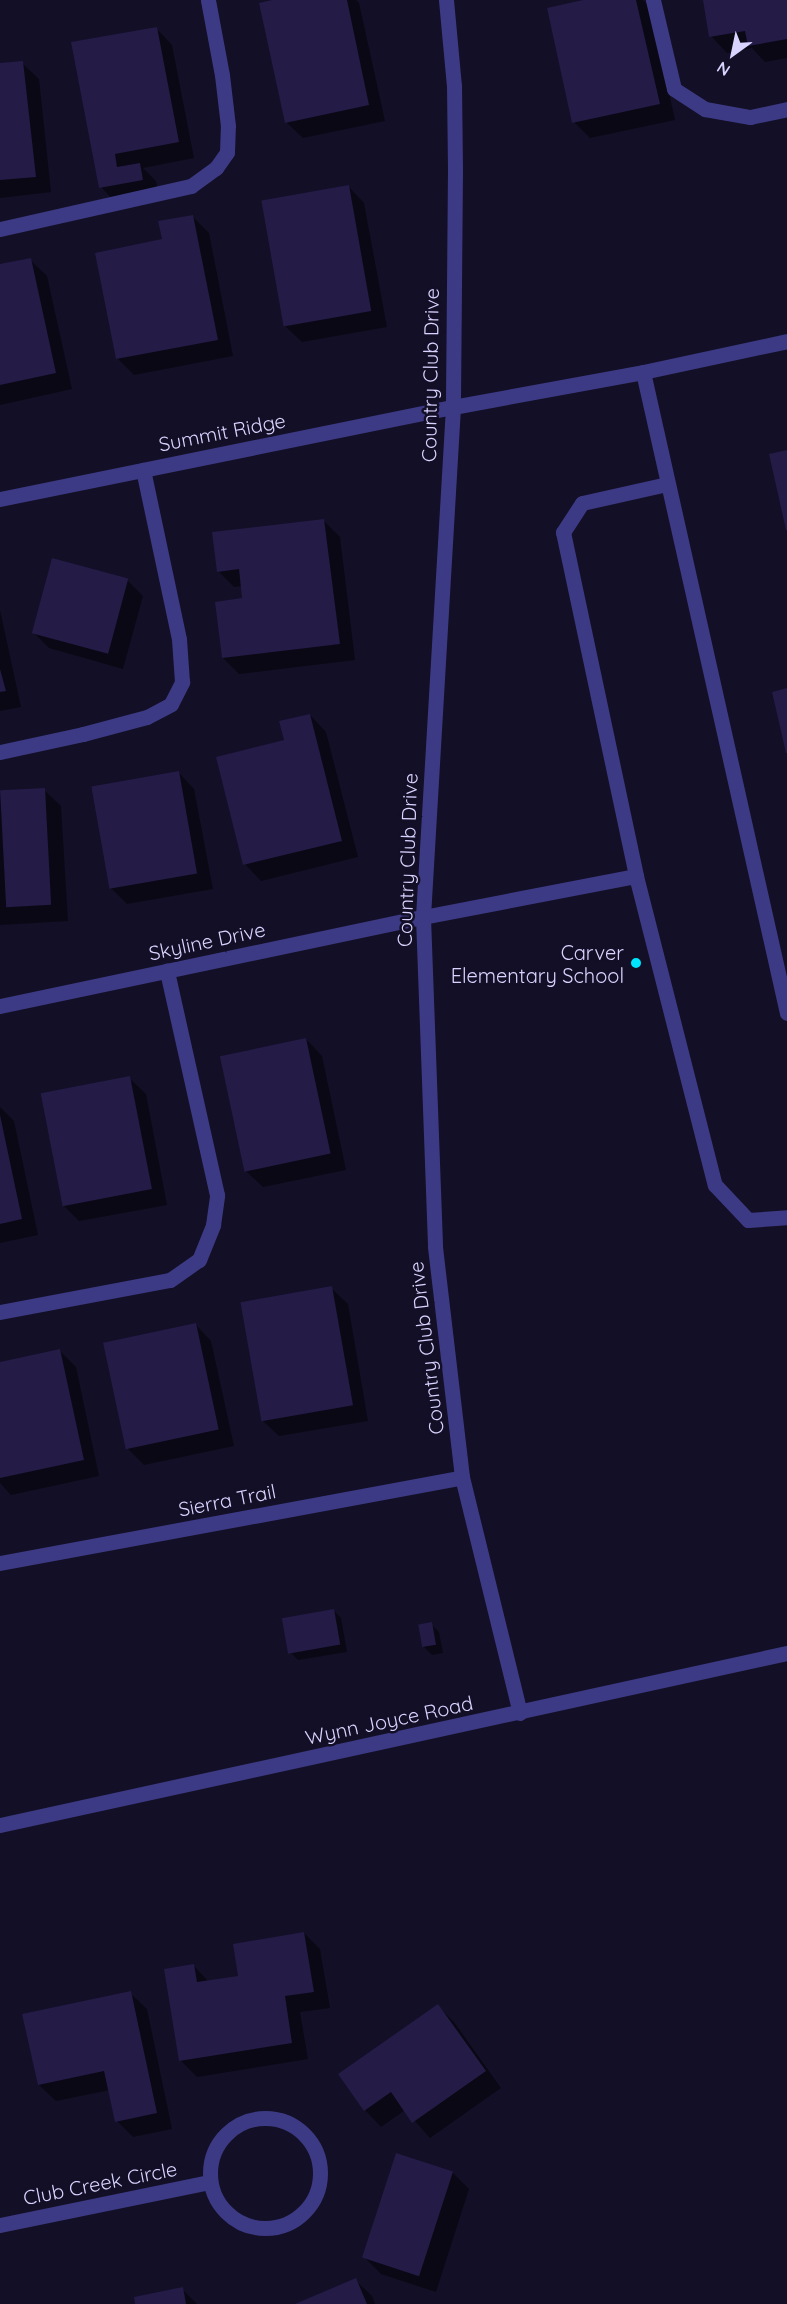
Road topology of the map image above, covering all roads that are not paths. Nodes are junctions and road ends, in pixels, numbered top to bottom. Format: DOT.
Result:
graph roads {
  1 [pos="208,0"];
  2 [pos="446,0"];
  3 [pos="653,0"];
  4 [pos="787,109"];
  5 [pos="0,228"];
  6 [pos="787,341"];
  7 [pos="643,372"];
  8 [pos="453,407"];
  9 [pos="143,470"];
  10 [pos="667,484"];
  11 [pos="0,499"];
  12 [pos="0,752"];
  13 [pos="636,876"];
  14 [pos="423,917"];
  15 [pos="167,971"];
  16 [pos="0,1006"];
  17 [pos="787,1013"];
  18 [pos="787,1217"];
  19 [pos="0,1312"];
  20 [pos="462,1478"];
  21 [pos="0,1563"];
  22 [pos="787,1653"];
  23 [pos="520,1713"];
  24 [pos="0,1825"];
  25 [pos="209,2182"];
  26 [pos="0,2225"];
  1 -- 5 [label="street"];
  2 -- 8 [label="street, Country Club Drive"];
  3 -- 4 [label="street"];
  6 -- 7 [label="street, Summit Ridge"];
  7 -- 8 [label="street, Summit Ridge"];
  7 -- 10 [label="street"];
  8 -- 9 [label="street, Summit Ridge"];
  8 -- 14 [label="street, Country Club Drive"];
  9 -- 11 [label="street, Summit Ridge"];
  9 -- 12 [label="street"];
  10 -- 13 [label="street"];
  10 -- 17 [label="street"];
  13 -- 14 [label="street, Skyline Drive"];
  13 -- 18 [label="street"];
  14 -- 15 [label="street, Skyline Drive"];
  14 -- 20 [label="street, Country Club Drive"];
  15 -- 16 [label="street, Skyline Drive"];
  15 -- 19 [label="street"];
  20 -- 21 [label="street, Sierra Trail"];
  20 -- 23 [label="street, Country Club Drive"];
  22 -- 23 [label="street, Wynn Joyce Road"];
  23 -- 24 [label="street, Wynn Joyce Road"];
  25 -- 25 [label="street"];
  25 -- 26 [label="street, Club Creek Circle"];
}
